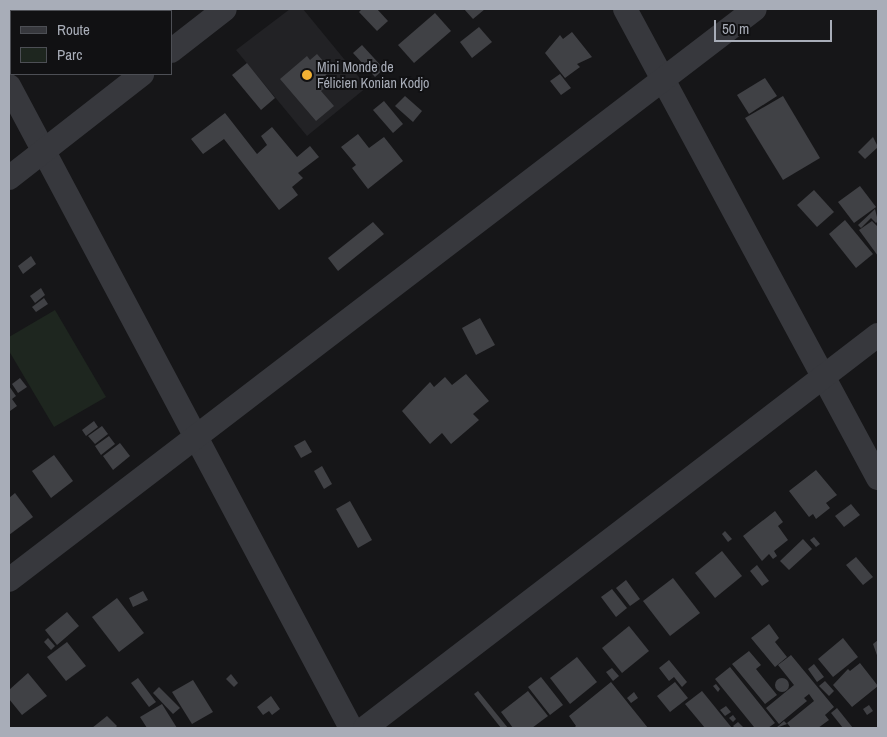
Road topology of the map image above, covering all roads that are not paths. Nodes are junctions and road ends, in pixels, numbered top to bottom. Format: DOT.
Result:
graph roads {
  1 [pos="225,9"];
  2 [pos="625,9"];
  3 [pos="755,9"];
  4 [pos="172,50"];
  5 [pos="141,75"];
  6 [pos="662,80"];
  7 [pos="9,86"];
  8 [pos="43,152"];
  9 [pos="9,178"];
  10 [pos="878,334"];
  11 [pos="822,377"];
  12 [pos="195,437"];
  13 [pos="878,478"];
  14 [pos="9,580"];
  15 [pos="351,728"];
  16 [pos="365,728"];
  1 -- 4 [label="street"];
  2 -- 6 [label="street"];
  3 -- 6 [label="street"];
  5 -- 8 [label="street"];
  6 -- 11 [label="street"];
  6 -- 12 [label="street"];
  7 -- 8 [label="street"];
  8 -- 9 [label="street"];
  8 -- 12 [label="street"];
  10 -- 11 [label="street"];
  11 -- 13 [label="street"];
  11 -- 16 [label="street"];
  12 -- 14 [label="street"];
  12 -- 15 [label="street"];
}
